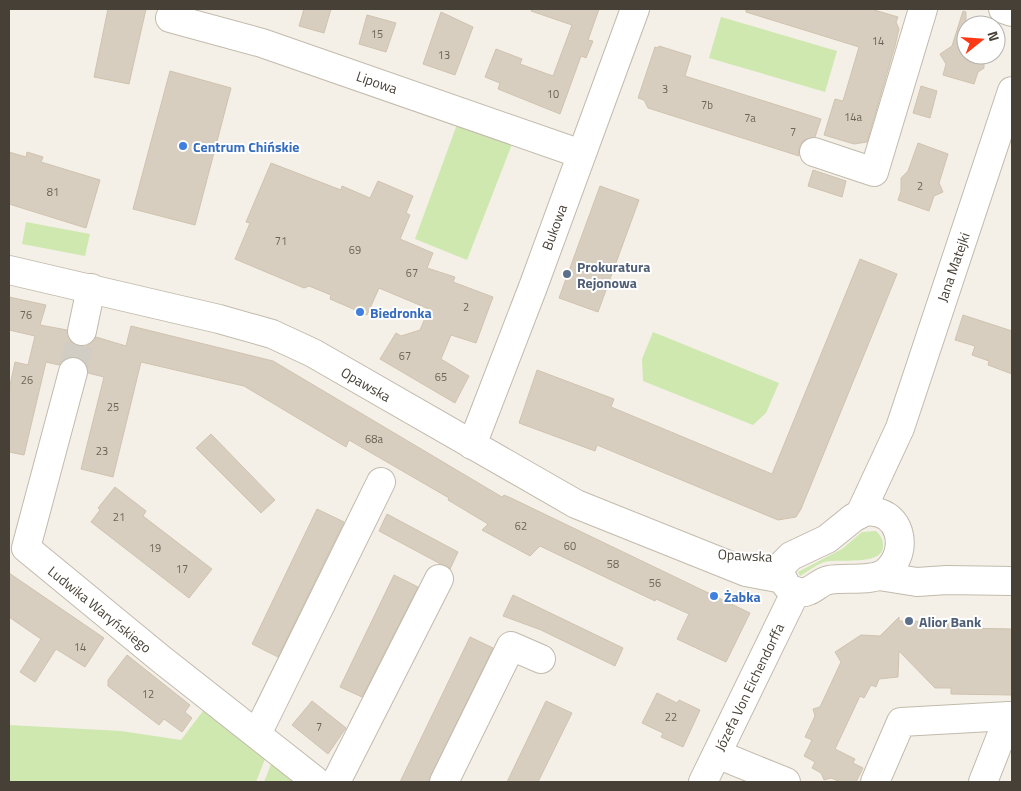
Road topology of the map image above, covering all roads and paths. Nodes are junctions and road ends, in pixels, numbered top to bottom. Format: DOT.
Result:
graph roads {
  1 [pos="635,9"];
  2 [pos="923,9"];
  3 [pos="1003,9"];
  4 [pos="1012,12"];
  5 [pos="170,18"];
  6 [pos="1012,91"];
  7 [pos="814,152"];
  8 [pos="581,154"];
  9 [pos="9,270"];
  10 [pos="90,288"];
  11 [pos="82,331"];
  12 [pos="73,372"];
  13 [pos="895,442"];
  14 [pos="472,445"];
  15 [pos="381,482"];
  16 [pos="860,514"];
  17 [pos="893,522"];
  18 [pos="901,548"];
  19 [pos="17,551"];
  20 [pos="789,576"];
  21 [pos="879,576"];
  22 [pos="439,579"];
  23 [pos="947,580"];
  24 [pos="1012,581"];
  25 [pos="541,659"];
  26 [pos="1011,716"];
  27 [pos="257,734"];
  28 [pos="717,754"];
  29 [pos="317,782"];
  30 [pos="336,782"];
  31 [pos="444,782"];
  32 [pos="703,782"];
  33 [pos="786,782"];
  34 [pos="875,782"];
  35 [pos="983,782"];
  1 -- 8 [label="street, Bukowa"];
  2 -- 7 [label="street"];
  3 -- 4 [label="street"];
  5 -- 8 [label="street, Lipowa"];
  6 -- 13 [label="street, Jana Matejki"];
  8 -- 14 [label="street, Bukowa"];
  9 -- 10 [label="street, Opawska"];
  10 -- 11 [label="street"];
  10 -- 14 [label="street, Opawska"];
  12 -- 19 [label="street, Ludwika Waryńskiego"];
  13 -- 16 [label="street, Jana Matejki"];
  13 -- 17 [label="street, Jana Matejki"];
  14 -- 20 [label="street, Opawska"];
  15 -- 27 [label="street"];
  16 -- 17 [label="street"];
  16 -- 20 [label="street, Opawska"];
  17 -- 18 [label="street"];
  18 -- 21 [label="street"];
  18 -- 23 [label="street, Opawska"];
  19 -- 27 [label="street, Ludwika Waryńskiego"];
  20 -- 21 [label="street, Opawska"];
  20 -- 28 [label="street, Józefa Von Eichendorffa"];
  21 -- 23 [label="street, Opawska"];
  22 -- 30 [label="street"];
  23 -- 24 [label="street, Opawska"];
  25 -- 31 [label="street"];
  26 -- 34 [label="street"];
  26 -- 35 [label="street"];
  27 -- 29 [label="street, Ludwika Waryńskiego"];
  28 -- 32 [label="street, Józefa Von Eichendorffa"];
  28 -- 33 [label="street"];
}
